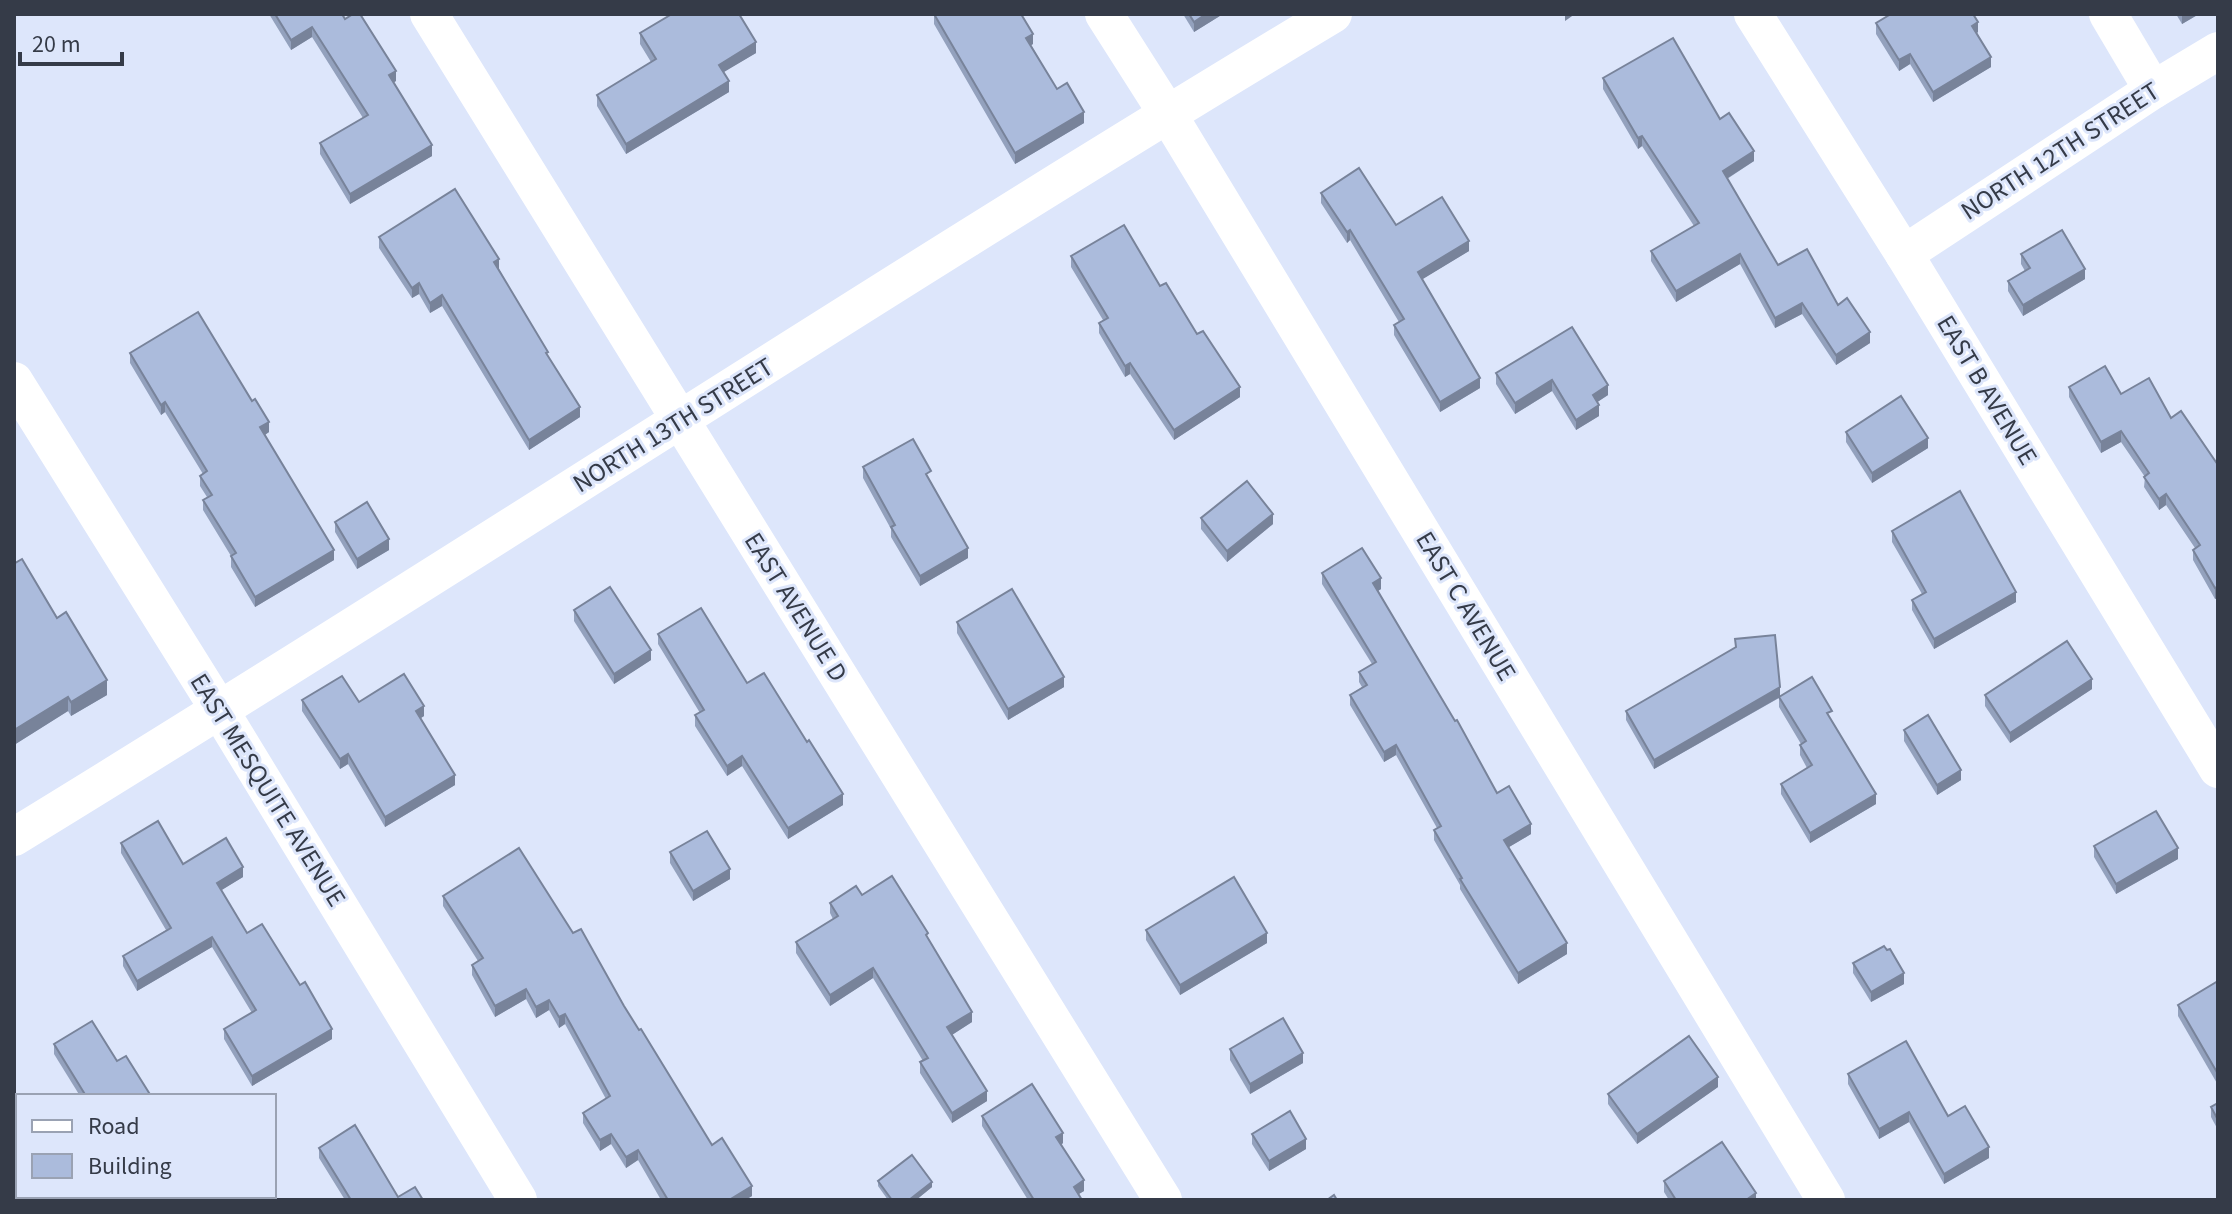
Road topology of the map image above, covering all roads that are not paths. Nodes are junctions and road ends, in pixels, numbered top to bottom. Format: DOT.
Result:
graph roads {
  1 [pos="429,14"];
  2 [pos="1104,14"];
  3 [pos="1333,14"];
  4 [pos="1753,14"];
  5 [pos="2108,14"];
  6 [pos="2218,51"];
  7 [pos="2153,90"];
  8 [pos="1167,113"];
  9 [pos="1904,254"];
  10 [pos="14,381"];
  11 [pos="681,421"];
  12 [pos="220,711"];
  13 [pos="2218,769"];
  14 [pos="14,837"];
  15 [pos="518,1200"];
  16 [pos="1163,1200"];
  17 [pos="1826,1200"];
  1 -- 11 [label="street, EAST AVENUE D"];
  2 -- 8 [label="street, EAST C AVENUE"];
  3 -- 8 [label="street, NORTH 13TH STREET"];
  4 -- 9 [label="street, EAST B AVENUE"];
  5 -- 7 [label="street"];
  6 -- 7 [label="street, NORTH 12TH STREET"];
  7 -- 9 [label="street, NORTH 12TH STREET"];
  8 -- 11 [label="street, NORTH 13TH STREET"];
  8 -- 17 [label="street, EAST C AVENUE"];
  9 -- 13 [label="street, EAST B AVENUE"];
  10 -- 12 [label="street, EAST MESQUITE AVENUE"];
  11 -- 12 [label="street, NORTH 13TH STREET"];
  11 -- 16 [label="street, EAST AVENUE D"];
  12 -- 14 [label="street, NORTH 13TH STREET"];
  12 -- 15 [label="street, EAST MESQUITE AVENUE"];
}
